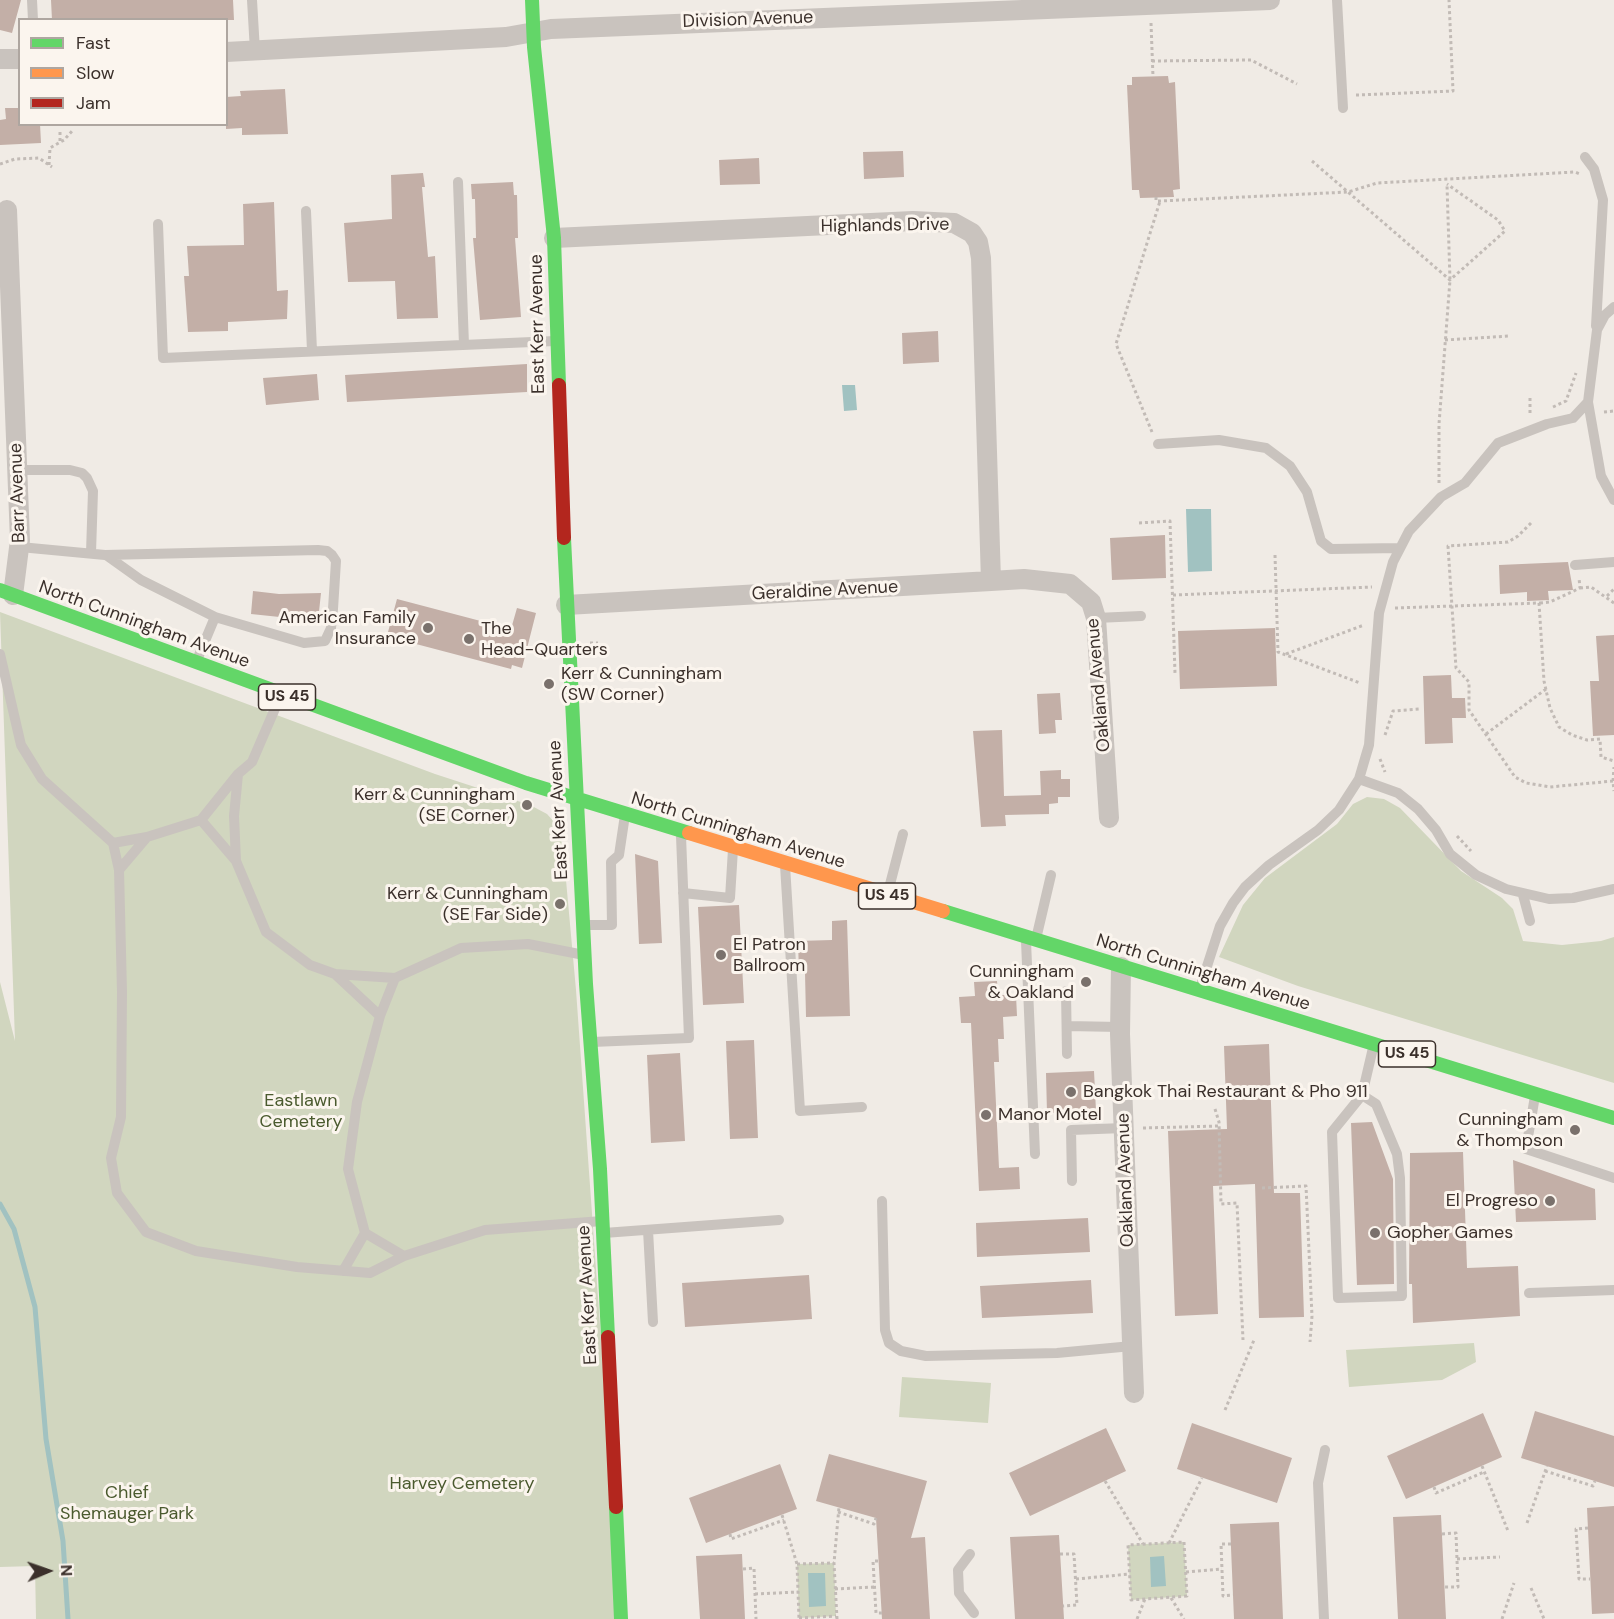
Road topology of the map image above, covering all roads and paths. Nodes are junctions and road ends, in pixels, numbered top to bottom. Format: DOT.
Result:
graph roads {
  1 [pos="32,0"];
  2 [pos="252,0"];
  3 [pos="532,0"];
  4 [pos="1270,0"];
  5 [pos="1337,0"];
  6 [pos="1449,0"];
  7 [pos="1078,3"];
  8 [pos="1150,6"];
  9 [pos="33,18"];
  10 [pos="534,31"];
  11 [pos="255,51"];
  12 [pos="228,52"];
  13 [pos="0,59"];
  14 [pos="18,59"];
  15 [pos="1152,61"];
  16 [pos="1153,76"];
  17 [pos="1297,84"];
  18 [pos="1342,102"];
  19 [pos="72,131"];
  20 [pos="60,132"];
  21 [pos="60,142"];
  22 [pos="1585,157"];
  23 [pos="1312,161"];
  24 [pos="0,164"];
  25 [pos="1584,176"];
  26 [pos="1447,179"];
  27 [pos="458,182"];
  28 [pos="1447,184"];
  29 [pos="1348,192"];
  30 [pos="1156,197"];
  31 [pos="1160,201"];
  32 [pos="7,210"];
  33 [pos="306,211"];
  34 [pos="158,224"];
  35 [pos="554,238"];
  36 [pos="1450,280"];
  37 [pos="1614,307"];
  38 [pos="1596,335"];
  39 [pos="1509,336"];
  40 [pos="1445,340"];
  41 [pos="555,341"];
  42 [pos="464,345"];
  43 [pos="312,351"];
  44 [pos="1577,369"];
  45 [pos="1530,398"];
  46 [pos="1588,402"];
  47 [pos="7,407"];
  48 [pos="1548,409"];
  49 [pos="1539,412"];
  50 [pos="1158,444"];
  51 [pos="18,470"];
  52 [pos="1441,497"];
  53 [pos="1614,500"];
  54 [pos="1138,523"];
  55 [pos="1531,523"];
  56 [pos="20,547"];
  57 [pos="1400,548"];
  58 [pos="91,553"];
  59 [pos="105,555"];
  60 [pos="1275,555"];
  61 [pos="1614,562"];
  62 [pos="1576,564"];
  63 [pos="991,581"];
  64 [pos="1386,587"];
  65 [pos="1580,588"];
  66 [pos="1614,589"];
  67 [pos="1276,591"];
  68 [pos="1082,592"];
  69 [pos="7,593"];
  70 [pos="1173,594"];
  71 [pos="1608,596"];
  72 [pos="1539,603"];
  73 [pos="1614,603"];
  74 [pos="566,605"];
  75 [pos="1452,605"];
  76 [pos="1380,614"];
  77 [pos="1141,616"];
  78 [pos="215,617"];
  79 [pos="1096,618"];
  80 [pos="0,654"];
  81 [pos="1284,654"];
  82 [pos="195,663"];
  83 [pos="1175,673"];
  84 [pos="1373,688"];
  85 [pos="1546,689"];
  86 [pos="281,695"];
  87 [pos="1420,709"];
  88 [pos="1486,734"];
  89 [pos="1384,740"];
  90 [pos="1380,756"];
  91 [pos="1614,761"];
  92 [pos="1614,766"];
  93 [pos="238,774"];
  94 [pos="1393,777"];
  95 [pos="1359,779"];
  96 [pos="1613,781"];
  97 [pos="1614,791"];
  98 [pos="576,799"];
  99 [pos="625,815"];
  100 [pos="1109,818"];
  101 [pos="201,820"];
  102 [pos="1451,829"];
  103 [pos="681,832"];
  104 [pos="903,834"];
  105 [pos="147,837"];
  106 [pos="113,843"];
  107 [pos="734,849"];
  108 [pos="1479,857"];
  109 [pos="236,861"];
  110 [pos="785,865"];
  111 [pos="119,870"];
  112 [pos="1051,875"];
  113 [pos="1614,889"];
  114 [pos="683,893"];
  115 [pos="1523,895"];
  116 [pos="887,896"];
  117 [pos="1530,921"];
  118 [pos="583,925"];
  119 [pos="1030,939"];
  120 [pos="584,955"];
  121 [pos="1121,967"];
  122 [pos="335,974"];
  123 [pos="395,978"];
  124 [pos="1066,991"];
  125 [pos="1199,991"];
  126 [pos="380,1016"];
  127 [pos="1067,1026"];
  128 [pos="1120,1027"];
  129 [pos="590,1042"];
  130 [pos="1374,1044"];
  131 [pos="1067,1054"];
  132 [pos="1536,1094"];
  133 [pos="1362,1095"];
  134 [pos="862,1107"];
  135 [pos="1215,1109"];
  136 [pos="1614,1118"];
  137 [pos="1219,1125"];
  138 [pos="1132,1128"];
  139 [pos="1035,1154"];
  140 [pos="1614,1178"];
  141 [pos="1072,1181"];
  142 [pos="1262,1188"];
  143 [pos="882,1201"];
  144 [pos="779,1220"];
  145 [pos="603,1227"];
  146 [pos="648,1230"];
  147 [pos="365,1233"];
  148 [pos="404,1256"];
  149 [pos="343,1271"];
  150 [pos="1614,1290"];
  151 [pos="1529,1293"];
  152 [pos="653,1322"];
  153 [pos="1243,1340"];
  154 [pos="1254,1340"];
  155 [pos="1310,1342"];
  156 [pos="1132,1346"];
  157 [pos="1134,1393"];
  158 [pos="1224,1410"];
  159 [pos="1325,1450"];
  160 [pos="1482,1466"];
  161 [pos="1547,1466"];
  162 [pos="1545,1471"];
  163 [pos="1484,1472"];
  164 [pos="1202,1478"];
  165 [pos="1105,1481"];
  166 [pos="1595,1481"];
  167 [pos="1434,1487"];
  168 [pos="839,1507"];
  169 [pos="838,1512"];
  170 [pos="782,1515"];
  171 [pos="876,1518"];
  172 [pos="784,1520"];
  173 [pos="1527,1522"];
  174 [pos="1588,1528"];
  175 [pos="1508,1531"];
  176 [pos="730,1534"];
  177 [pos="1442,1534"];
  178 [pos="1169,1543"];
  179 [pos="1143,1544"];
  180 [pos="1231,1544"];
  181 [pos="970,1554"];
  182 [pos="1060,1554"];
  183 [pos="1500,1557"];
  184 [pos="1457,1559"];
  185 [pos="878,1560"];
  186 [pos="834,1563"];
  187 [pos="797,1564"];
  188 [pos="742,1569"];
  189 [pos="1222,1569"];
  190 [pos="1186,1572"];
  191 [pos="1130,1574"];
  192 [pos="1076,1579"];
  193 [pos="1590,1579"];
  194 [pos="1514,1583"];
  195 [pos="874,1587"];
  196 [pos="1444,1587"];
  197 [pos="1531,1588"];
  198 [pos="835,1589"];
  199 [pos="798,1592"];
  200 [pos="755,1594"];
  201 [pos="1233,1595"];
  202 [pos="1171,1598"];
  203 [pos="1145,1599"];
  204 [pos="1063,1606"];
  205 [pos="882,1613"];
  206 [pos="974,1613"];
  207 [pos="799,1618"];
  208 [pos="836,1618"];
  209 [pos="621,1619"];
  210 [pos="756,1619"];
  211 [pos="1137,1619"];
  212 [pos="1184,1619"];
  213 [pos="1324,1619"];
  214 [pos="1502,1619"];
  215 [pos="1544,1619"];
  1 -- 9 [label="lane"];
  2 -- 11 [label="lane"];
  3 -- 10 [label="main road, East Kerr Avenue"];
  4 -- 8 [label="street, Division Avenue"];
  5 -- 18 [label="lane"];
  6 -- 18 [label="path"];
  7 -- 8 [label="street, Division Avenue"];
  7 -- 10 [label="street, Division Avenue"];
  8 -- 15 [label="path"];
  10 -- 11 [label="street, Division Avenue"];
  10 -- 35 [label="main road, East Kerr Avenue"];
  11 -- 12 [label="street, Division Avenue"];
  13 -- 14 [label="street"];
  15 -- 16 [label="path"];
  15 -- 17 [label="path"];
  19 -- 21 [label="path"];
  20 -- 21 [label="path"];
  21 -- 24 [label="path"];
  22 -- 38 [label="lane"];
  23 -- 29 [label="path"];
  25 -- 26 [label="path"];
  26 -- 28 [label="path"];
  26 -- 29 [label="path"];
  27 -- 42 [label="lane"];
  28 -- 36 [label="path"];
  28 -- 36 [label="path"];
  29 -- 31 [label="path"];
  29 -- 36 [label="path"];
  30 -- 31 [label="path"];
  31 -- 50 [label="path"];
  32 -- 47 [label="street, Barr Avenue"];
  33 -- 43 [label="lane"];
  34 -- 43 [label="lane"];
  35 -- 41 [label="main road, East Kerr Avenue"];
  35 -- 63 [label="street, Highlands Drive"];
  36 -- 40 [label="path"];
  37 -- 38 [label="lane"];
  38 -- 46 [label="lane"];
  39 -- 40 [label="path"];
  40 -- 52 [label="path"];
  41 -- 42 [label="lane"];
  41 -- 74 [label="main road, East Kerr Avenue"];
  42 -- 43 [label="lane"];
  44 -- 48 [label="path"];
  45 -- 49 [label="path"];
  46 -- 52 [label="lane"];
  46 -- 53 [label="lane"];
  47 -- 51 [label="street, Barr Avenue"];
  50 -- 57 [label="lane"];
  51 -- 56 [label="street, Barr Avenue"];
  51 -- 58 [label="lane"];
  52 -- 57 [label="lane"];
  54 -- 70 [label="path"];
  55 -- 75 [label="path"];
  56 -- 58 [label="lane"];
  56 -- 69 [label="street, Barr Avenue"];
  57 -- 64 [label="lane"];
  58 -- 59 [label="lane"];
  59 -- 78 [label="lane"];
  59 -- 78 [label="lane"];
  60 -- 67 [label="path"];
  61 -- 62 [label="lane"];
  62 -- 65 [label="path"];
  63 -- 68 [label="street, Geraldine Avenue"];
  63 -- 74 [label="street, Geraldine Avenue"];
  64 -- 67 [label="path"];
  64 -- 76 [label="lane"];
  65 -- 71 [label="path"];
  65 -- 72 [label="path"];
  66 -- 71 [label="path"];
  67 -- 70 [label="path"];
  67 -- 81 [label="path"];
  68 -- 79 [label="street, Oakland Avenue"];
  69 -- 82 [label="main road, North Cunningham Avenue / US 45"];
  70 -- 83 [label="path"];
  71 -- 73 [label="path"];
  72 -- 75 [label="path"];
  72 -- 85 [label="path"];
  74 -- 98 [label="main road, East Kerr Avenue"];
  75 -- 76 [label="path"];
  75 -- 88 [label="path"];
  76 -- 81 [label="path"];
  76 -- 84 [label="lane"];
  77 -- 79 [label="lane"];
  78 -- 82 [label="lane"];
  79 -- 100 [label="street, Oakland Avenue"];
  80 -- 106 [label="lane"];
  81 -- 84 [label="path"];
  82 -- 86 [label="main road, North Cunningham Avenue / US 45"];
  84 -- 95 [label="lane"];
  85 -- 88 [label="path"];
  85 -- 91 [label="path"];
  86 -- 93 [label="lane"];
  86 -- 98 [label="main road, North Cunningham Avenue / US 45"];
  87 -- 89 [label="path"];
  88 -- 96 [label="path"];
  90 -- 94 [label="path"];
  92 -- 96 [label="path"];
  93 -- 101 [label="lane"];
  93 -- 109 [label="lane"];
  95 -- 115 [label="lane"];
  95 -- 125 [label="lane"];
  96 -- 97 [label="path"];
  98 -- 99 [label="main road, North Cunningham Avenue / US 45"];
  98 -- 118 [label="main road, East Kerr Avenue"];
  99 -- 103 [label="main road, North Cunningham Avenue / US 45"];
  99 -- 118 [label="lane"];
  101 -- 105 [label="lane"];
  101 -- 109 [label="lane"];
  102 -- 108 [label="path"];
  103 -- 107 [label="main road, North Cunningham Avenue / US 45"];
  103 -- 114 [label="lane"];
  104 -- 116 [label="lane"];
  105 -- 106 [label="lane"];
  105 -- 111 [label="lane"];
  106 -- 111 [label="lane"];
  107 -- 110 [label="main road, North Cunningham Avenue / US 45"];
  107 -- 114 [label="lane"];
  109 -- 122 [label="lane"];
  110 -- 116 [label="main road, North Cunningham Avenue / US 45"];
  110 -- 134 [label="lane"];
  111 -- 149 [label="lane"];
  112 -- 119 [label="lane"];
  113 -- 115 [label="lane"];
  114 -- 129 [label="lane"];
  115 -- 117 [label="lane"];
  116 -- 119 [label="main road, North Cunningham Avenue / US 45"];
  118 -- 120 [label="main road, East Kerr Avenue"];
  119 -- 121 [label="main road, North Cunningham Avenue / US 45"];
  119 -- 139 [label="lane"];
  120 -- 123 [label="lane"];
  120 -- 129 [label="main road, East Kerr Avenue"];
  121 -- 125 [label="main road, North Cunningham Avenue / US 45"];
  121 -- 128 [label="street, Oakland Avenue"];
  122 -- 123 [label="lane"];
  122 -- 126 [label="lane"];
  123 -- 126 [label="lane"];
  124 -- 127 [label="lane"];
  125 -- 130 [label="main road, North Cunningham Avenue / US 45"];
  126 -- 147 [label="lane"];
  127 -- 128 [label="lane"];
  127 -- 131 [label="lane"];
  128 -- 138 [label="street, Oakland Avenue"];
  129 -- 145 [label="main road, East Kerr Avenue"];
  130 -- 132 [label="main road, North Cunningham Avenue / US 45"];
  130 -- 133 [label="lane"];
  132 -- 136 [label="main road, North Cunningham Avenue / US 45"];
  132 -- 140 [label="lane"];
  133 -- 133 [label="lane"];
  135 -- 137 [label="path"];
  137 -- 138 [label="path"];
  137 -- 153 [label="path"];
  138 -- 141 [label="lane"];
  138 -- 156 [label="street, Oakland Avenue"];
  142 -- 155 [label="path"];
  143 -- 156 [label="lane"];
  144 -- 146 [label="lane"];
  145 -- 146 [label="lane"];
  145 -- 148 [label="lane"];
  145 -- 209 [label="main road, East Kerr Avenue"];
  146 -- 152 [label="lane"];
  147 -- 148 [label="lane"];
  147 -- 149 [label="lane"];
  148 -- 149 [label="lane"];
  150 -- 151 [label="lane"];
  154 -- 158 [label="path"];
  156 -- 157 [label="street, Oakland Avenue"];
  159 -- 213 [label="lane"];
  160 -- 163 [label="path"];
  161 -- 162 [label="path"];
  162 -- 166 [label="path"];
  162 -- 173 [label="path"];
  163 -- 167 [label="path"];
  163 -- 175 [label="path"];
  164 -- 178 [label="path"];
  165 -- 179 [label="path"];
  168 -- 169 [label="path"];
  169 -- 171 [label="path"];
  169 -- 186 [label="path"];
  170 -- 172 [label="path"];
  172 -- 176 [label="path"];
  172 -- 187 [label="path"];
  174 -- 193 [label="path"];
  177 -- 184 [label="path"];
  178 -- 179 [label="path"];
  178 -- 190 [label="path"];
  179 -- 191 [label="path"];
  180 -- 189 [label="path"];
  181 -- 206 [label="lane"];
  182 -- 192 [label="path"];
  183 -- 184 [label="path"];
  184 -- 196 [label="path"];
  185 -- 195 [label="path"];
  186 -- 187 [label="path"];
  186 -- 198 [label="path"];
  187 -- 207 [label="path"];
  188 -- 200 [label="path"];
  189 -- 190 [label="path"];
  189 -- 201 [label="path"];
  190 -- 202 [label="path"];
  191 -- 192 [label="path"];
  191 -- 203 [label="path"];
  192 -- 204 [label="path"];
  194 -- 214 [label="path"];
  195 -- 198 [label="path"];
  195 -- 205 [label="path"];
  197 -- 215 [label="path"];
  198 -- 208 [label="path"];
  199 -- 200 [label="path"];
  200 -- 210 [label="path"];
  202 -- 203 [label="path"];
  202 -- 212 [label="path"];
  203 -- 211 [label="path"];
  207 -- 208 [label="path"];
}
